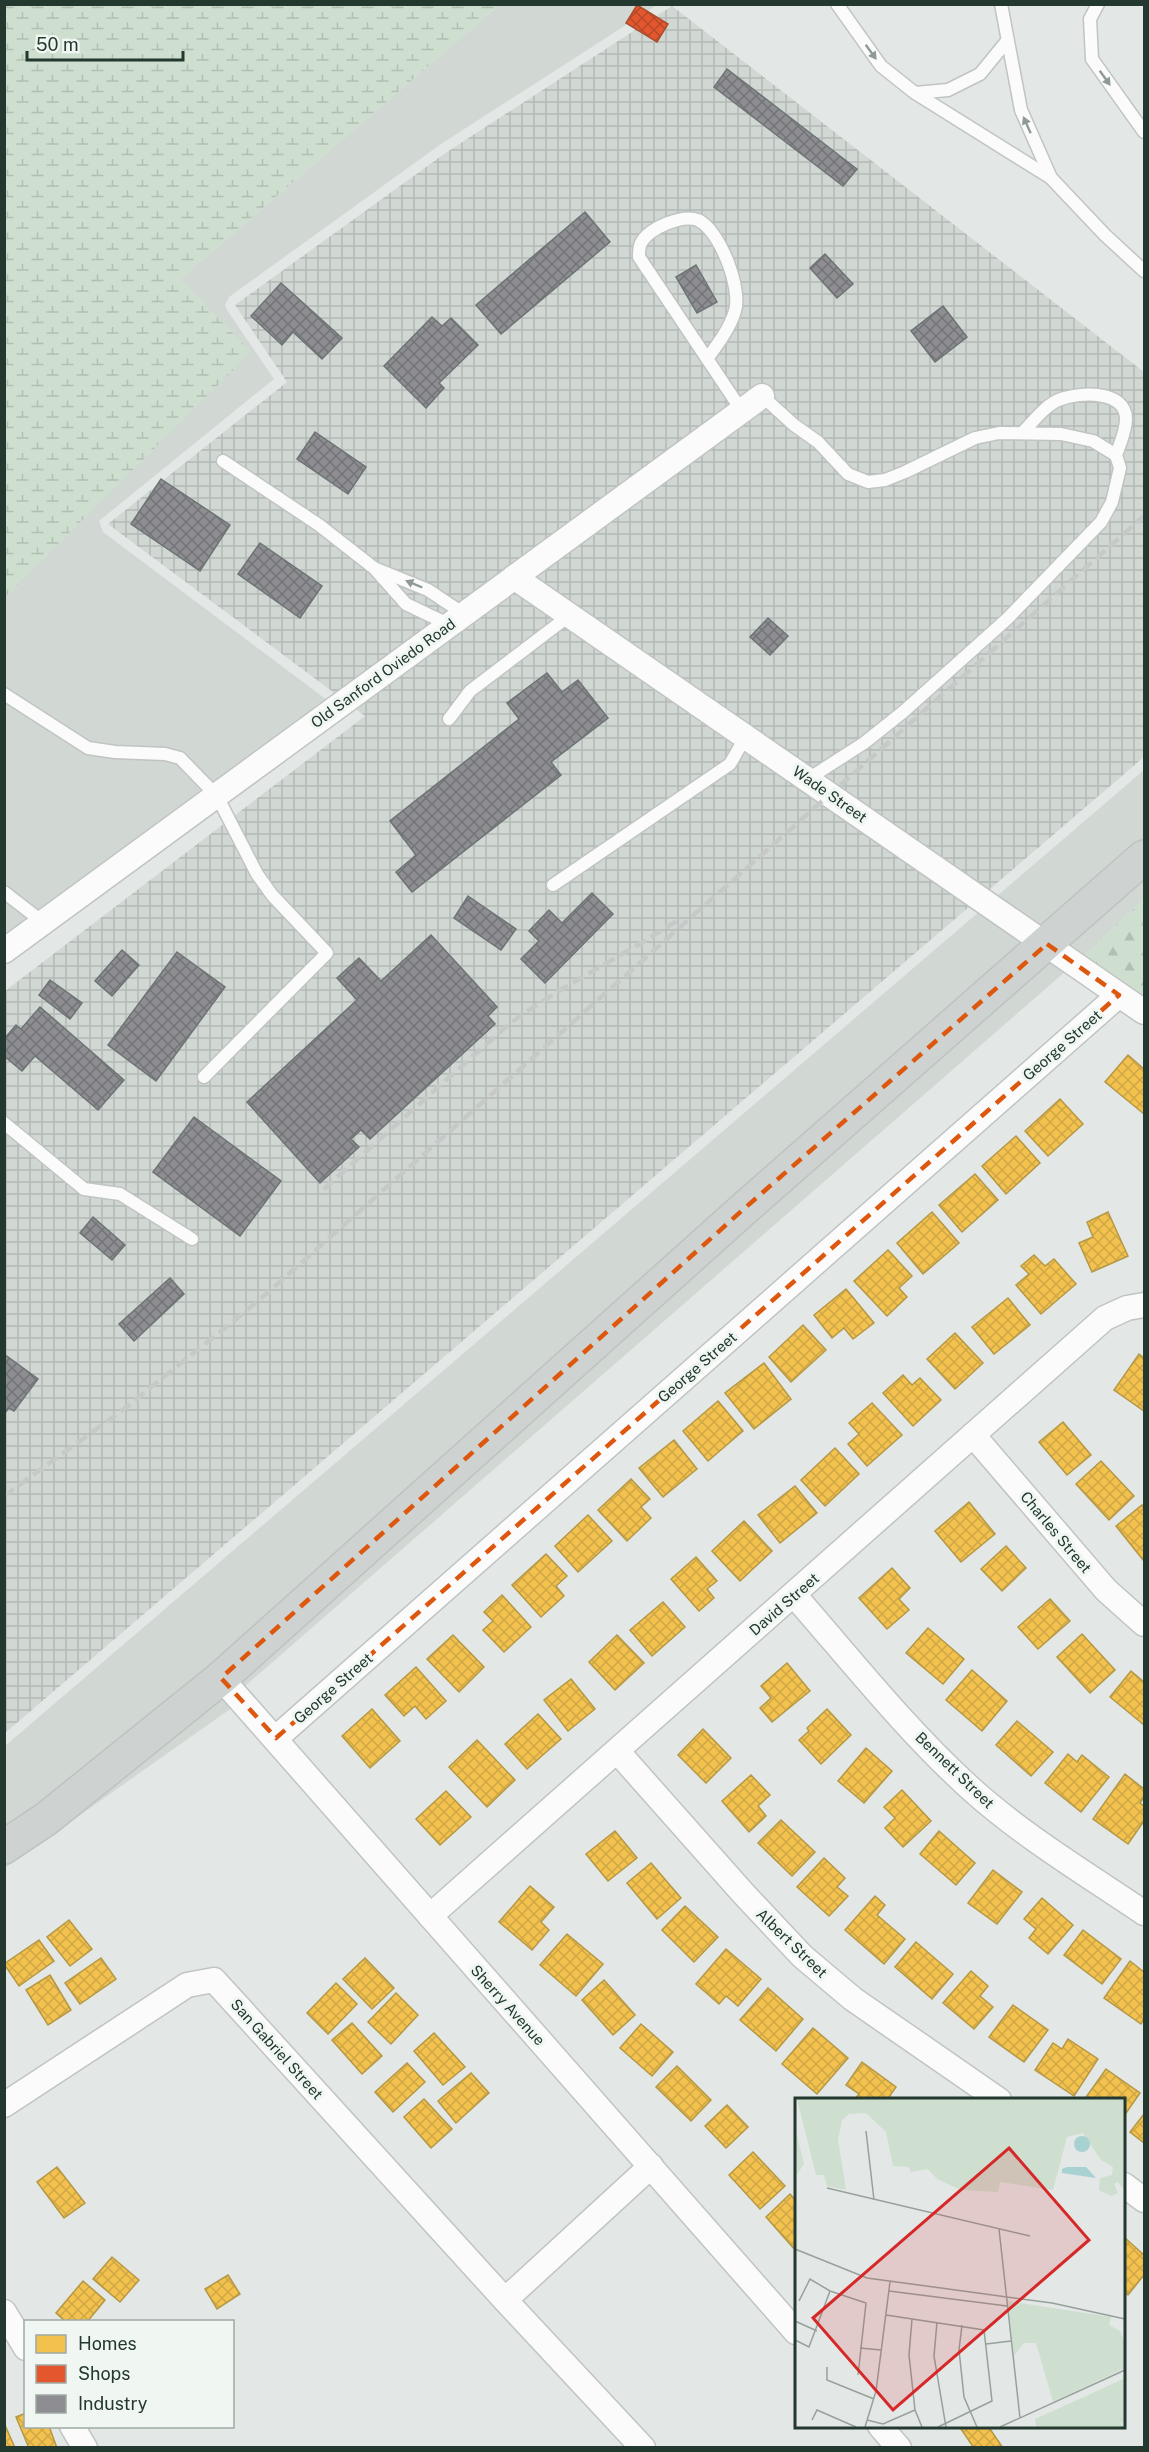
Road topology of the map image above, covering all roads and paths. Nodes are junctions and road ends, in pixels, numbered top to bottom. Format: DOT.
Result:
graph roads {
  1 [pos="837,4"];
  2 [pos="1001,4"];
  3 [pos="1098,4"];
  4 [pos="1007,41"];
  5 [pos="915,93"];
  6 [pos="1144,132"];
  7 [pos="1051,178"];
  8 [pos="1144,271"];
  9 [pos="707,359"];
  10 [pos="762,396"];
  11 [pos="742,411"];
  12 [pos="1023,432"];
  13 [pos="1116,455"];
  14 [pos="223,460"];
  15 [pos="374,568"];
  16 [pos="514,577"];
  17 [pos="570,615"];
  18 [pos="457,620"];
  19 [pos="4,694"];
  20 [pos="449,719"];
  21 [pos="746,736"];
  22 [pos="808,779"];
  23 [pos="217,796"];
  24 [pos="1144,857"];
  25 [pos="553,885"];
  26 [pos="4,892"];
  27 [pos="44,923"];
  28 [pos="1047,944"];
  29 [pos="4,951"];
  30 [pos="1119,995"];
  31 [pos="1144,1012"];
  32 [pos="204,1077"];
  33 [pos="4,1123"];
  34 [pos="192,1239"];
  35 [pos="1144,1305"];
  36 [pos="973,1435"];
  37 [pos="794,1595"];
  38 [pos="1144,1624"];
  39 [pos="221,1678"];
  40 [pos="276,1738"];
  41 [pos="617,1751"];
  42 [pos="4,1847"];
  43 [pos="1144,1913"];
  44 [pos="430,1916"];
  45 [pos="996,2098"];
  46 [pos="4,2105"];
  47 [pos="651,2166"];
  48 [pos="1125,2187"];
  49 [pos="1144,2200"];
  50 [pos="505,2300"];
  51 [pos="4,2312"];
  52 [pos="795,2330"];
  53 [pos="24,2345"];
  54 [pos="73,2428"];
  55 [pos="881,2428"];
  56 [pos="85,2448"];
  57 [pos="644,2448"];
  58 [pos="899,2448"];
  1 -- 5 [label="lane, one-way"];
  2 -- 4 [label="lane"];
  3 -- 6 [label="lane, one-way"];
  4 -- 5 [label="lane"];
  7 -- 4 [label="lane, one-way"];
  5 -- 7 [label="lane"];
  7 -- 8 [label="lane"];
  9 -- 9 [label="lane"];
  9 -- 11 [label="lane"];
  10 -- 11 [label="street, Old Sanford Oviedo Road"];
  10 -- 12 [label="lane"];
  11 -- 16 [label="street, Old Sanford Oviedo Road"];
  12 -- 13 [label="lane"];
  12 -- 13 [label="lane"];
  13 -- 22 [label="lane"];
  14 -- 15 [label="lane"];
  18 -- 15 [label="lane, one-way"];
  15 -- 18 [label="lane"];
  16 -- 17 [label="street, Wade Street"];
  16 -- 18 [label="street, Old Sanford Oviedo Road"];
  17 -- 20 [label="lane"];
  17 -- 21 [label="street, Wade Street"];
  18 -- 23 [label="street, Old Sanford Oviedo Road"];
  19 -- 23 [label="lane"];
  21 -- 22 [label="street, Wade Street"];
  21 -- 25 [label="lane"];
  22 -- 28 [label="street, Wade Street"];
  23 -- 27 [label="street, Old Sanford Oviedo Road"];
  23 -- 32 [label="lane"];
  24 -- 28 [label="main road"];
  26 -- 27 [label="lane"];
  27 -- 29 [label="street, Old Sanford Oviedo Road"];
  28 -- 30 [label="street, Wade Street"];
  28 -- 39 [label="main road"];
  30 -- 31 [label="street, Wade Street"];
  30 -- 40 [label="street, George Street"];
  33 -- 34 [label="lane"];
  35 -- 36 [label="street, David Street"];
  36 -- 37 [label="street, David Street"];
  36 -- 38 [label="street, Charles Street"];
  37 -- 41 [label="street, David Street"];
  37 -- 43 [label="street, Bennett Street"];
  39 -- 40 [label="street, Sherry Avenue"];
  39 -- 42 [label="main road"];
  40 -- 44 [label="street, Sherry Avenue"];
  41 -- 44 [label="street, David Street"];
  41 -- 45 [label="street, Albert Street"];
  44 -- 47 [label="street, Sherry Avenue"];
  46 -- 50 [label="street, San Gabriel Street"];
  47 -- 50 [label="street"];
  47 -- 52 [label="street, Sherry Avenue"];
  48 -- 49 [label="street"];
  50 -- 57 [label="street, San Gabriel Street"];
  51 -- 53 [label="street"];
  54 -- 56 [label="street"];
  55 -- 58 [label="street"];
}
